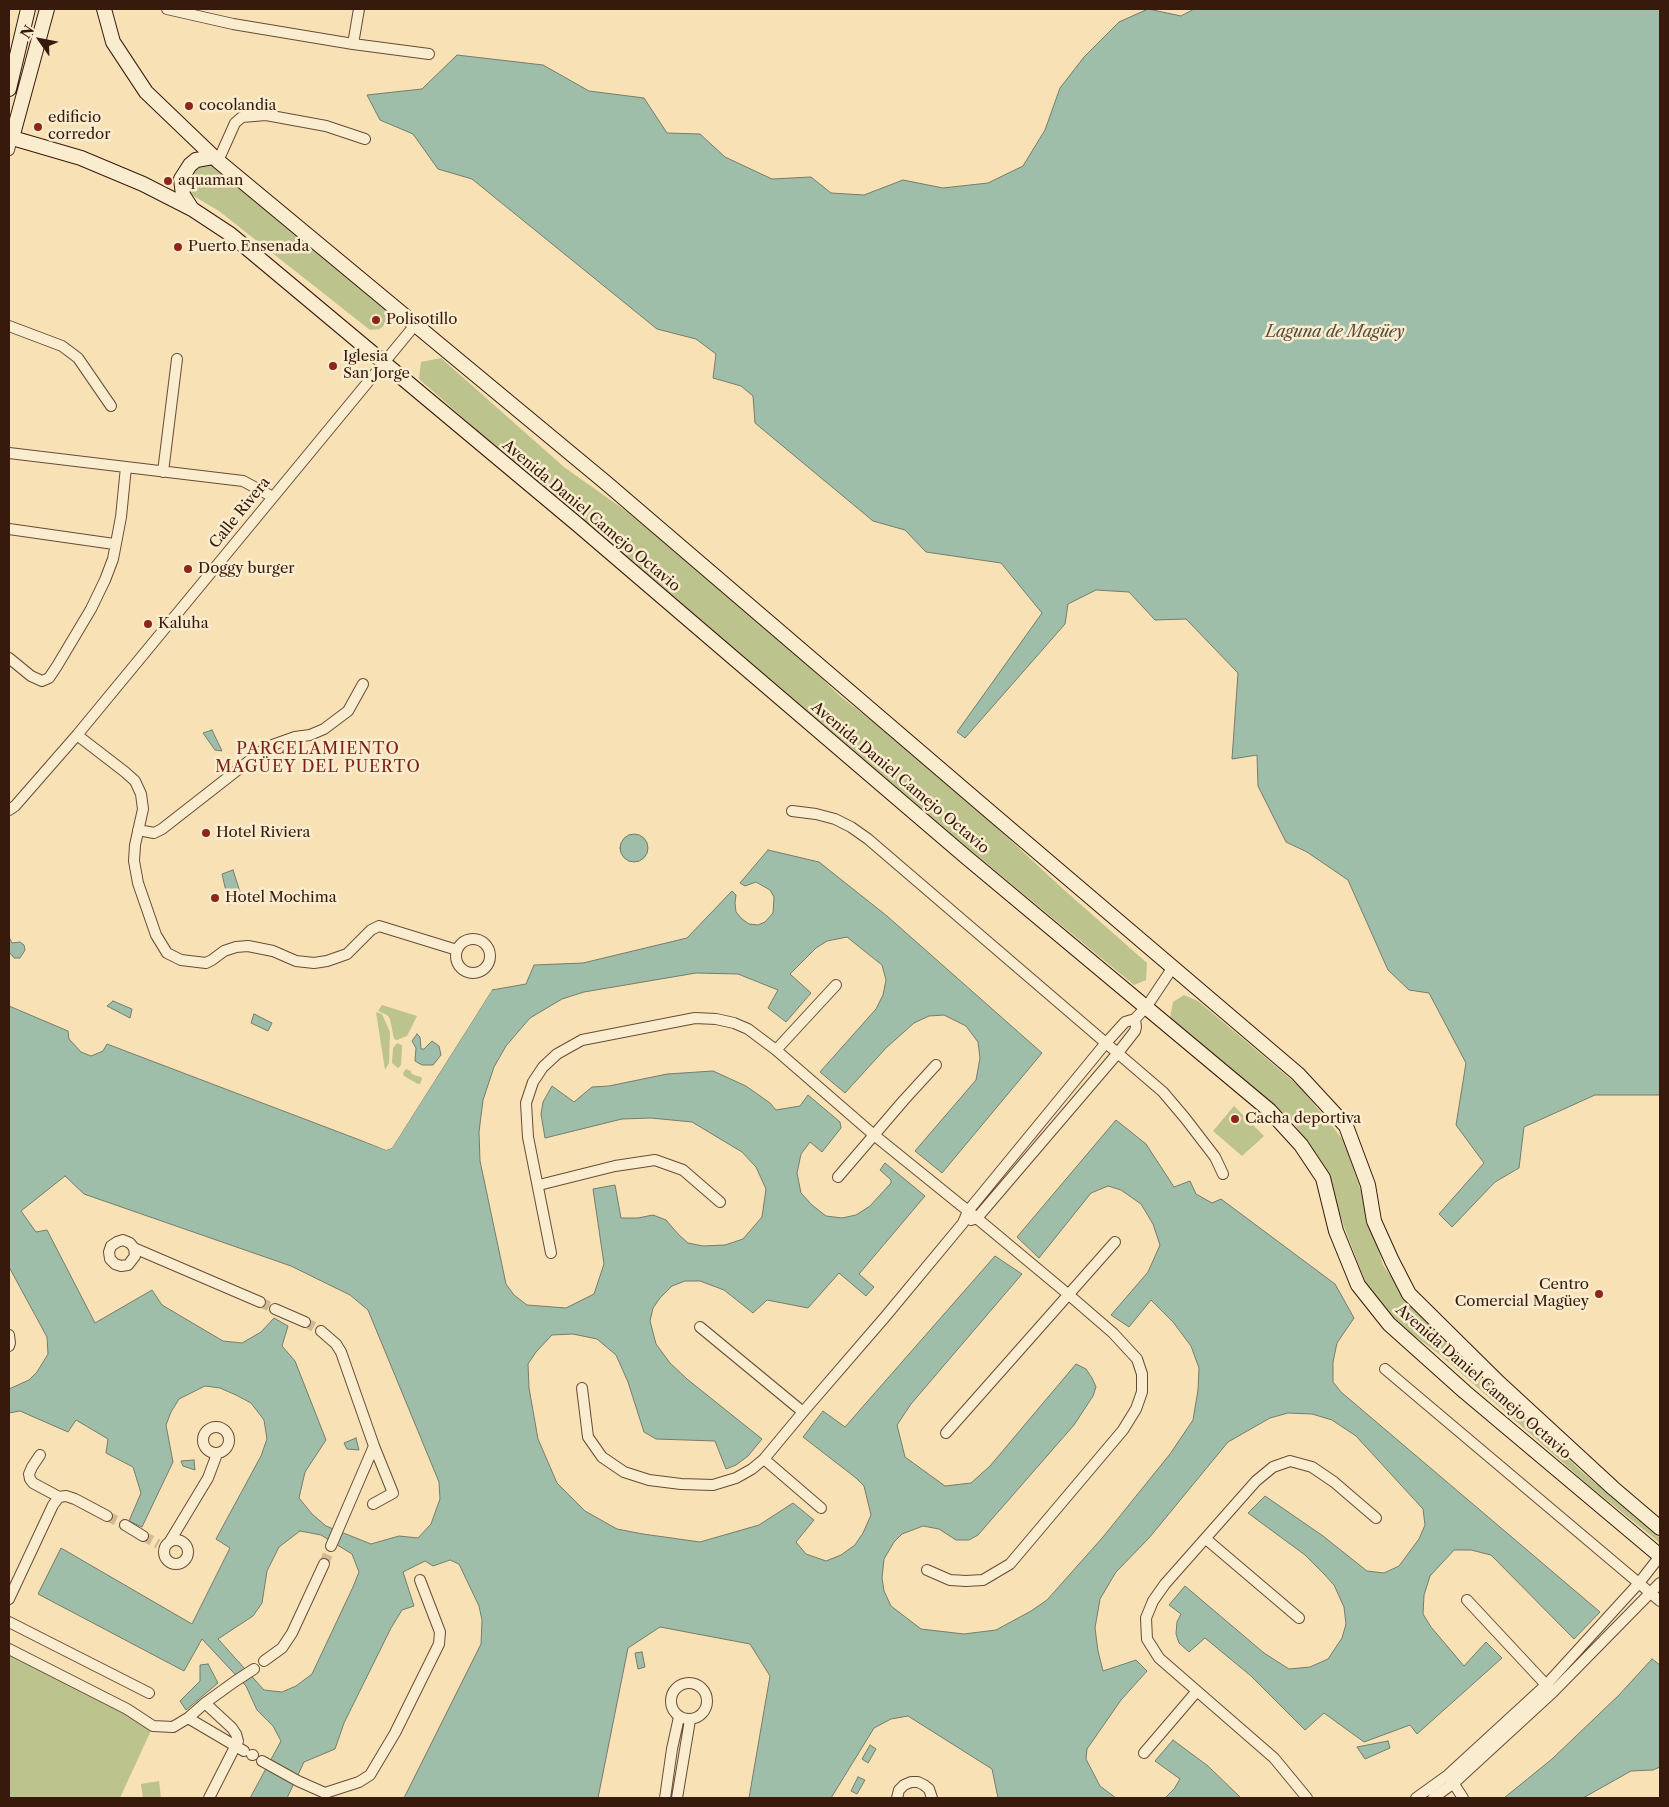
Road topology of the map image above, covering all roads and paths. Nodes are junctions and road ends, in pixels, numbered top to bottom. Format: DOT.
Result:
graph roads {
  1 [pos="28,9"];
  2 [pos="46,9"];
  3 [pos="104,9"];
  4 [pos="167,9"];
  5 [pos="359,9"];
  6 [pos="353,44"];
  7 [pos="429,54"];
  8 [pos="9,89"];
  9 [pos="365,139"];
  10 [pos="10,142"];
  11 [pos="215,159"];
  12 [pos="192,209"];
  13 [pos="415,325"];
  14 [pos="9,326"];
  15 [pos="177,359"];
  16 [pos="383,362"];
  17 [pos="111,406"];
  18 [pos="9,453"];
  19 [pos="126,467"];
  20 [pos="163,472"];
  21 [pos="273,497"];
  22 [pos="9,529"];
  23 [pos="114,544"];
  24 [pos="9,658"];
  25 [pos="363,684"];
  26 [pos="77,735"];
  27 [pos="9,810"];
  28 [pos="792,811"];
  29 [pos="138,830"];
  30 [pos="457,950"];
  31 [pos="1173,967"];
  32 [pos="836,985"];
  33 [pos="1147,1006"];
  34 [pos="1135,1019"];
  35 [pos="1105,1044"];
  36 [pos="776,1050"];
  37 [pos="1117,1054"];
  38 [pos="936,1065"];
  39 [pos="874,1135"];
  40 [pos="1223,1174"];
  41 [pos="838,1176"];
  42 [pos="539,1186"];
  43 [pos="720,1202"];
  44 [pos="968,1210"];
  45 [pos="977,1218"];
  46 [pos="963,1223"];
  47 [pos="1115,1242"];
  48 [pos="134,1248"];
  49 [pos="551,1253"];
  50 [pos="1069,1295"];
  51 [pos="260,1302"];
  52 [pos="276,1309"];
  53 [pos="305,1322"];
  54 [pos="700,1327"];
  55 [pos="321,1331"];
  56 [pos="9,1335"];
  57 [pos="9,1346"];
  58 [pos="1385,1369"];
  59 [pos="582,1388"];
  60 [pos="803,1412"];
  61 [pos="946,1433"];
  62 [pos="374,1446"];
  63 [pos="40,1454"];
  64 [pos="217,1454"];
  65 [pos="764,1459"];
  66 [pos="59,1497"];
  67 [pos="373,1504"];
  68 [pos="821,1508"];
  69 [pos="107,1516"];
  70 [pos="1376,1518"];
  71 [pos="125,1526"];
  72 [pos="1660,1528"];
  73 [pos="143,1536"];
  74 [pos="1206,1539"];
  75 [pos="164,1545"];
  76 [pos="332,1545"];
  77 [pos="1660,1556"];
  78 [pos="324,1564"];
  79 [pos="927,1570"];
  80 [pos="420,1580"];
  81 [pos="1639,1582"];
  82 [pos="1660,1583"];
  83 [pos="1650,1593"];
  84 [pos="9,1599"];
  85 [pos="1467,1600"];
  86 [pos="1660,1601"];
  87 [pos="1299,1618"];
  88 [pos="9,1622"];
  89 [pos="9,1649"];
  90 [pos="264,1661"];
  91 [pos="252,1670"];
  92 [pos="1550,1689"];
  93 [pos="1197,1691"];
  94 [pos="149,1693"];
  95 [pos="205,1703"];
  96 [pos="679,1717"];
  97 [pos="188,1718"];
  98 [pos="690,1720"];
  99 [pos="246,1752"];
  100 [pos="1144,1753"];
  101 [pos="264,1762"];
  102 [pos="1451,1779"];
  103 [pos="325,1796"];
  104 [pos="209,1798"];
  105 [pos="665,1798"];
  106 [pos="677,1798"];
  107 [pos="897,1798"];
  108 [pos="932,1798"];
  109 [pos="1307,1798"];
  110 [pos="1416,1798"];
  111 [pos="1433,1798"];
  112 [pos="1463,1798"];
  1 -- 8 [label="main road"];
  2 -- 10 [label="main road"];
  3 -- 11 [label="main road, Avenida Daniel Camejo Octavio"];
  4 -- 6 [label="street"];
  5 -- 6 [label="street"];
  6 -- 7 [label="street"];
  9 -- 11 [label="street"];
  10 -- 12 [label="main road, Avenida Daniel Camejo Octavio"];
  11 -- 12 [label="main road"];
  11 -- 13 [label="main road, Avenida Daniel Camejo Octavio"];
  12 -- 16 [label="main road, Avenida Daniel Camejo Octavio"];
  13 -- 16 [label="street, Calle Rivera"];
  13 -- 31 [label="main road, Avenida Daniel Camejo Octavio"];
  14 -- 17 [label="street"];
  15 -- 20 [label="street"];
  16 -- 21 [label="street, Calle Rivera"];
  16 -- 33 [label="main road, Avenida Daniel Camejo Octavio"];
  18 -- 19 [label="street"];
  19 -- 20 [label="street"];
  19 -- 23 [label="street"];
  20 -- 21 [label="street"];
  21 -- 26 [label="street, Calle Rivera"];
  22 -- 23 [label="street"];
  23 -- 24 [label="street"];
  25 -- 29 [label="street"];
  26 -- 27 [label="street, Calle Rivera"];
  26 -- 29 [label="street"];
  28 -- 35 [label="street"];
  29 -- 30 [label="street"];
  31 -- 33 [label="street"];
  31 -- 72 [label="main road, Avenida Daniel Camejo Octavio"];
  32 -- 36 [label="street"];
  33 -- 34 [label="street"];
  33 -- 77 [label="main road, Avenida Daniel Camejo Octavio"];
  34 -- 35 [label="street"];
  34 -- 37 [label="street"];
  35 -- 37 [label="street"];
  35 -- 44 [label="street"];
  36 -- 39 [label="street"];
  36 -- 42 [label="street"];
  37 -- 40 [label="street"];
  37 -- 45 [label="street"];
  38 -- 39 [label="street"];
  39 -- 41 [label="street"];
  39 -- 44 [label="street"];
  42 -- 43 [label="street"];
  42 -- 49 [label="street"];
  44 -- 45 [label="street"];
  44 -- 46 [label="street"];
  45 -- 46 [label="street"];
  45 -- 50 [label="street"];
  46 -- 60 [label="street"];
  47 -- 50 [label="street"];
  48 -- 51 [label="street"];
  50 -- 61 [label="street"];
  50 -- 79 [label="street"];
  52 -- 53 [label="street"];
  54 -- 60 [label="street"];
  55 -- 62 [label="street"];
  56 -- 57 [label="street"];
  58 -- 81 [label="street"];
  59 -- 65 [label="street"];
  60 -- 65 [label="street"];
  62 -- 67 [label="street"];
  62 -- 76 [label="street"];
  63 -- 66 [label="street"];
  64 -- 75 [label="street"];
  65 -- 68 [label="street"];
  66 -- 69 [label="street"];
  66 -- 84 [label="street"];
  70 -- 74 [label="street"];
  71 -- 73 [label="street"];
  74 -- 87 [label="street"];
  74 -- 93 [label="street"];
  77 -- 81 [label="street"];
  78 -- 90 [label="street"];
  80 -- 103 [label="street"];
  81 -- 83 [label="street"];
  81 -- 92 [label="street"];
  82 -- 83 [label="street"];
  83 -- 86 [label="street"];
  83 -- 92 [label="street"];
  85 -- 92 [label="street"];
  88 -- 94 [label="street"];
  89 -- 97 [label="street"];
  91 -- 95 [label="street"];
  92 -- 102 [label="street"];
  93 -- 100 [label="street"];
  93 -- 109 [label="street"];
  95 -- 97 [label="street"];
  95 -- 99 [label="street"];
  96 -- 98 [label="street"];
  96 -- 98 [label="street"];
  96 -- 105 [label="street"];
  97 -- 99 [label="street"];
  98 -- 106 [label="street"];
  99 -- 104 [label="street"];
  101 -- 103 [label="street"];
  102 -- 110 [label="street"];
  102 -- 111 [label="street"];
  102 -- 112 [label="street"];
  107 -- 108 [label="street"];
}
